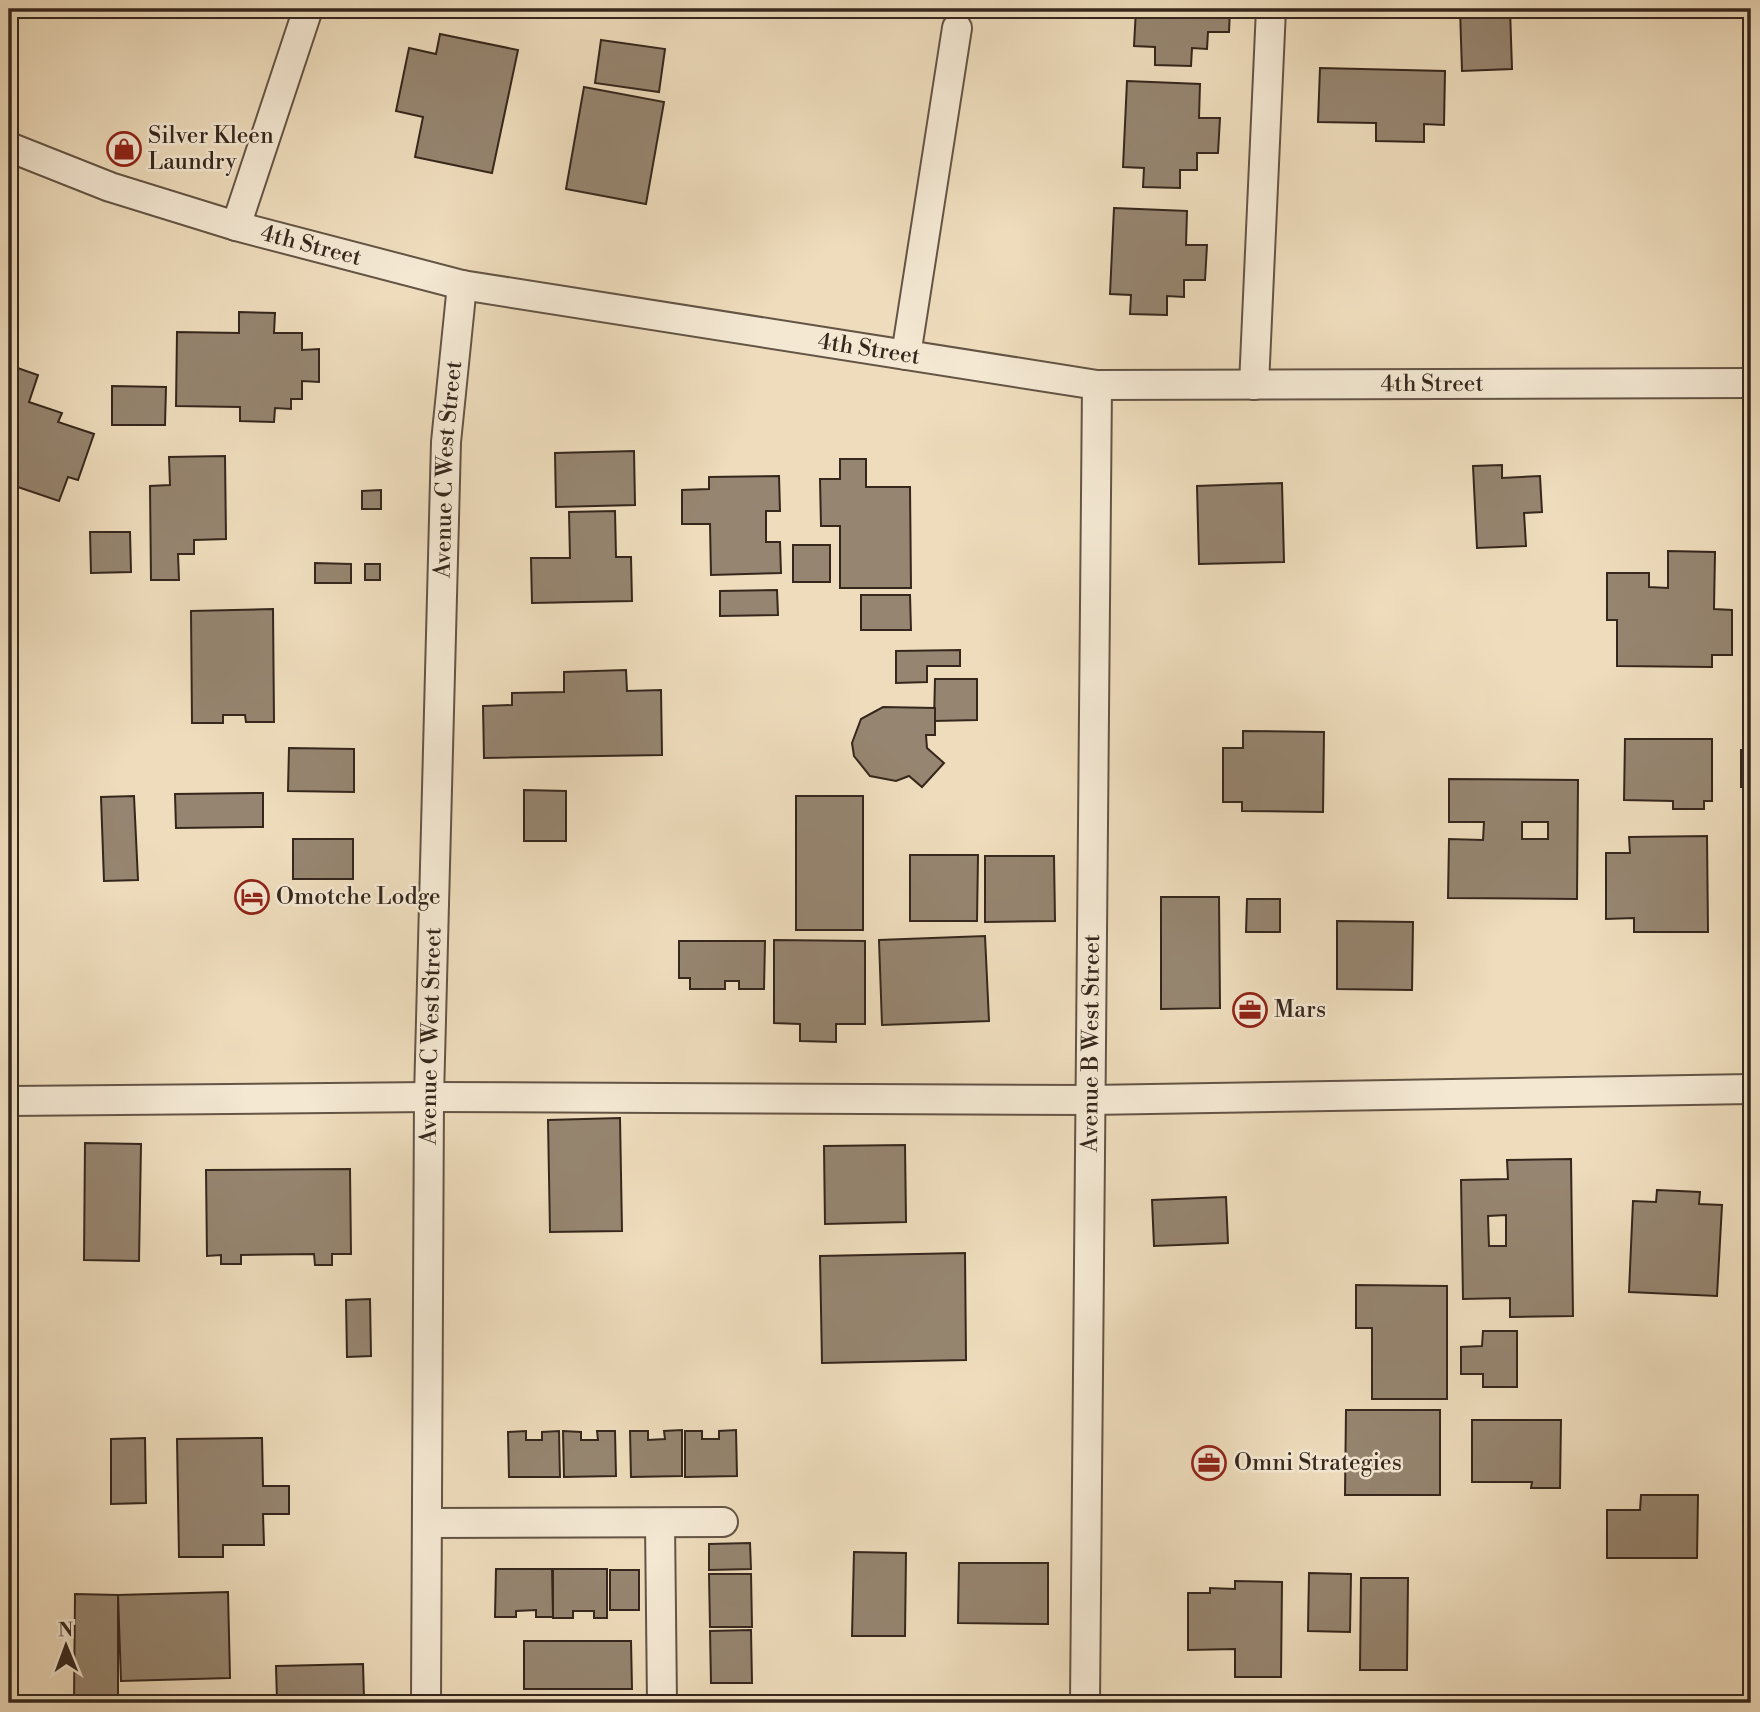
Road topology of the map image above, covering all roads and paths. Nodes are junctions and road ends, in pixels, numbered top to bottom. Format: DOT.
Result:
graph roads {
  1 [pos="308,9"];
  2 [pos="1271,9"];
  3 [pos="957,28"];
  4 [pos="9,147"];
  5 [pos="236,226"];
  6 [pos="462,285"];
  7 [pos="906,355"];
  8 [pos="1751,383"];
  9 [pos="1097,385"];
  10 [pos="1254,385"];
  11 [pos="1751,1089"];
  12 [pos="429,1097"];
  13 [pos="1090,1100"];
  14 [pos="9,1101"];
  15 [pos="723,1522"];
  16 [pos="427,1523"];
  17 [pos="660,1523"];
  18 [pos="426,1703"];
  19 [pos="662,1703"];
  20 [pos="1085,1703"];
  1 -- 5 [label="street"];
  2 -- 10 [label="street"];
  3 -- 7 [label="street"];
  4 -- 5 [label="street, 4th Street"];
  5 -- 6 [label="street, 4th Street"];
  6 -- 7 [label="street, 4th Street"];
  6 -- 12 [label="street, Avenue C West Street"];
  7 -- 9 [label="street, 4th Street"];
  8 -- 10 [label="street, 4th Street"];
  9 -- 10 [label="street, 4th Street"];
  9 -- 13 [label="street, Avenue B West Street"];
  11 -- 13 [label="street"];
  12 -- 13 [label="street"];
  12 -- 14 [label="street"];
  12 -- 16 [label="street, Avenue C West Street"];
  13 -- 20 [label="street, Avenue B West Street"];
  15 -- 17 [label="street"];
  16 -- 17 [label="street"];
  16 -- 18 [label="street, Avenue C West Street"];
  17 -- 19 [label="street"];
}
